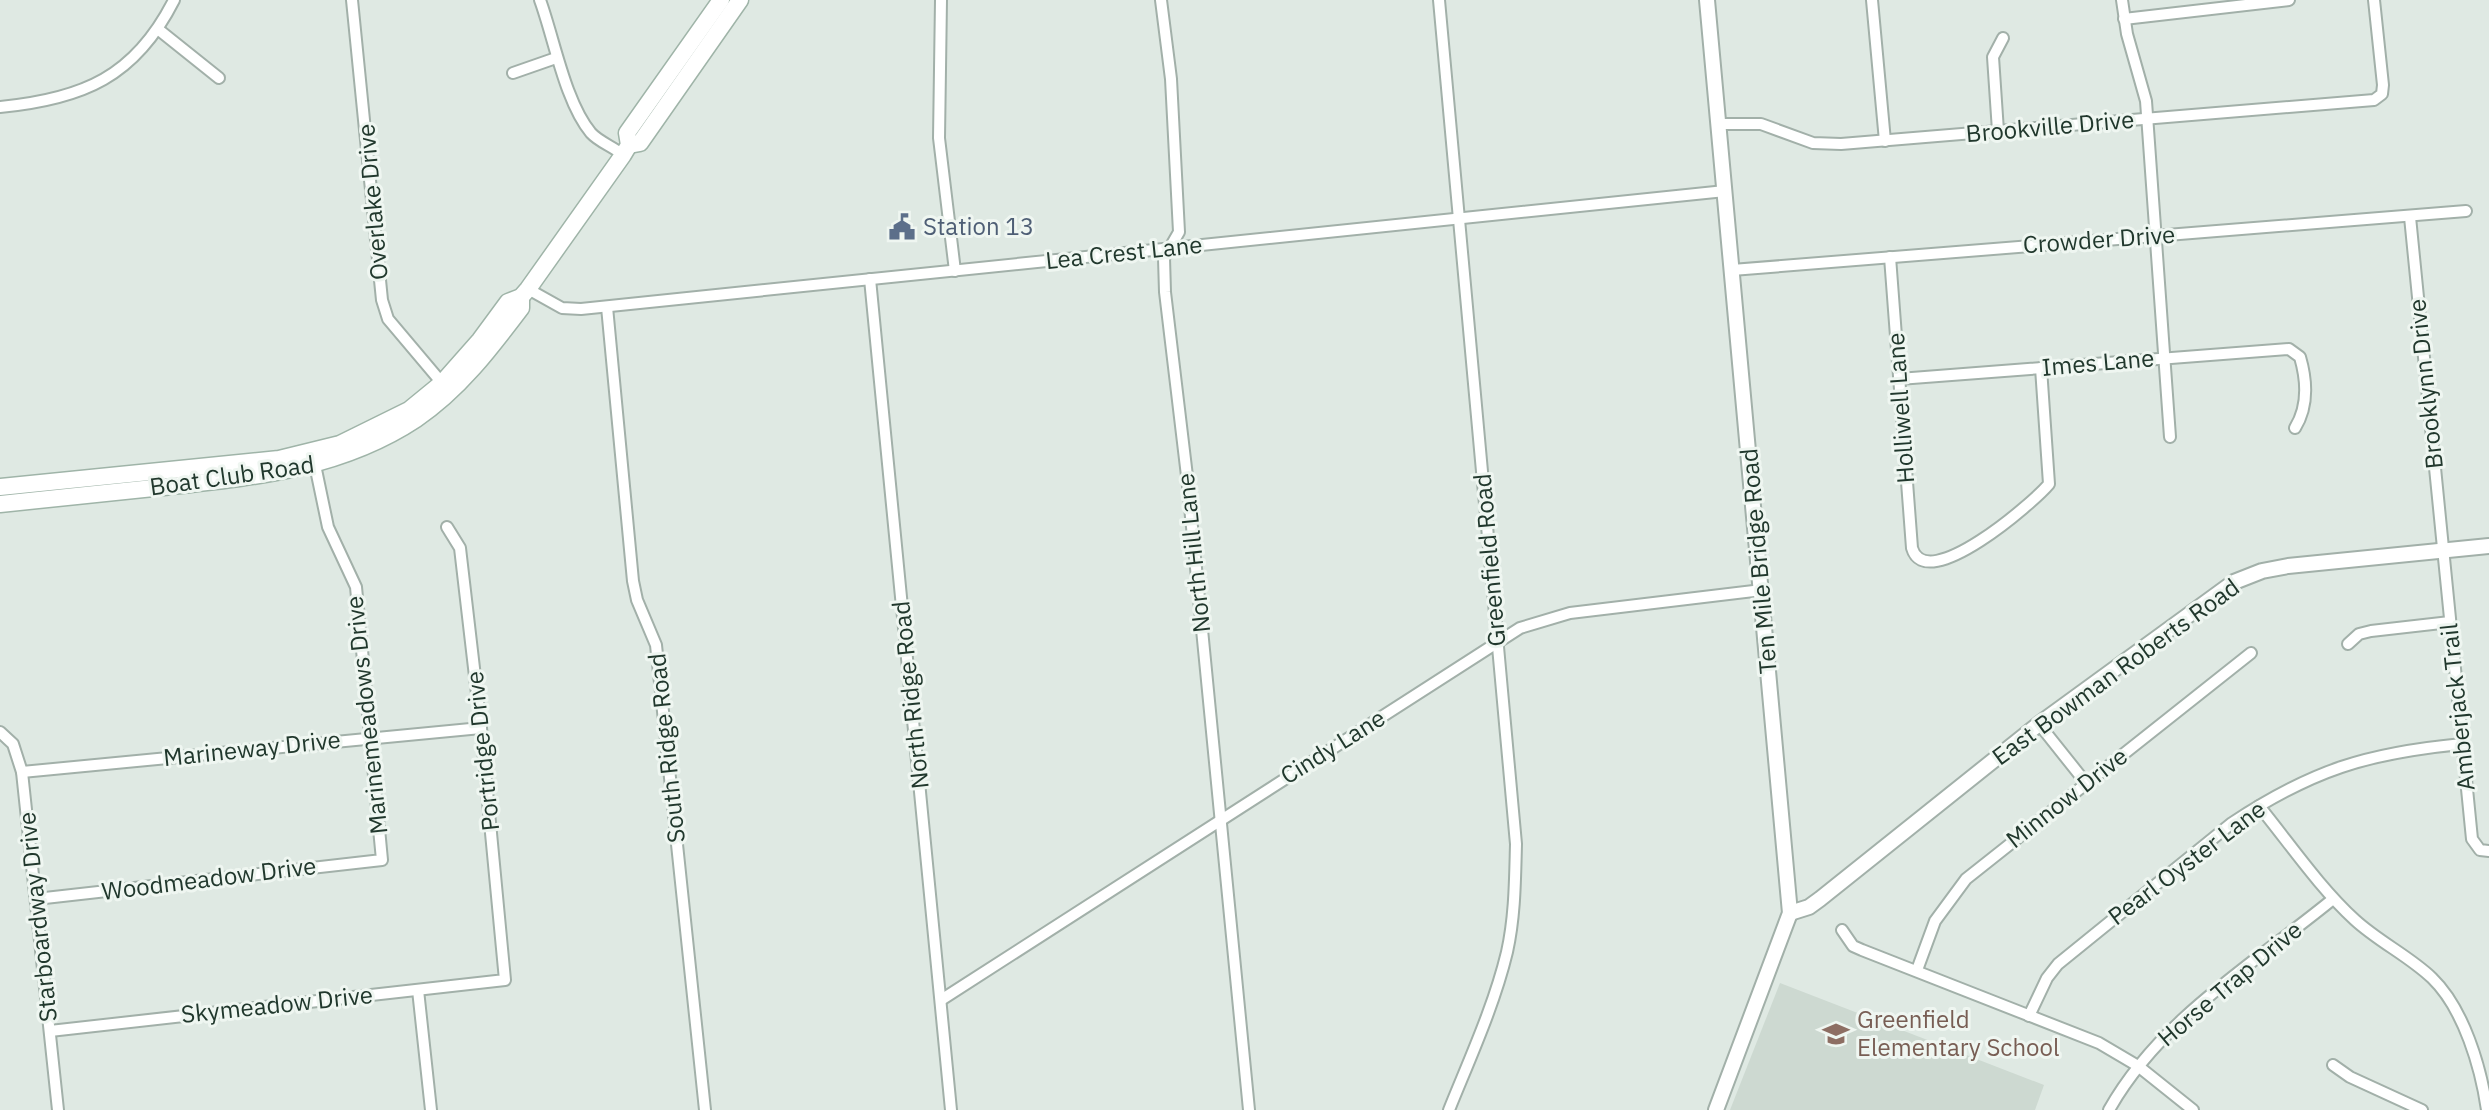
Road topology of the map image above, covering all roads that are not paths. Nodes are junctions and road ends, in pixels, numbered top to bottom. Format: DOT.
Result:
graph roads {
  1 [pos="174,0"];
  2 [pos="352,0"];
  3 [pos="540,0"];
  4 [pos="721,0"];
  5 [pos="740,0"];
  6 [pos="941,0"];
  7 [pos="1161,0"];
  8 [pos="1439,0"];
  9 [pos="1707,0"];
  10 [pos="1872,0"];
  11 [pos="2122,0"];
  12 [pos="2289,0"];
  13 [pos="2374,0"];
  14 [pos="2124,19"];
  15 [pos="159,30"];
  16 [pos="2003,38"];
  17 [pos="556,58"];
  18 [pos="513,73"];
  19 [pos="219,78"];
  20 [pos="0,107"];
  21 [pos="2148,118"];
  22 [pos="1719,124"];
  23 [pos="1998,131"];
  24 [pos="1885,141"];
  25 [pos="626,150"];
  26 [pos="1725,191"];
  27 [pos="2466,211"];
  28 [pos="2410,217"];
  29 [pos="1461,219"];
  30 [pos="2155,236"];
  31 [pos="1170,248"];
  32 [pos="1889,257"];
  33 [pos="1732,270"];
  34 [pos="955,271"];
  35 [pos="870,279"];
  36 [pos="525,293"];
  37 [pos="607,307"];
  38 [pos="2164,358"];
  39 [pos="2041,368"];
  40 [pos="1899,379"];
  41 [pos="442,383"];
  42 [pos="2295,428"];
  43 [pos="2170,437"];
  44 [pos="314,459"];
  45 [pos="0,487"];
  46 [pos="0,505"];
  47 [pos="446,527"];
  48 [pos="2489,546"];
  49 [pos="2443,552"];
  50 [pos="1762,590"];
  51 [pos="2450,622"];
  52 [pos="1497,642"];
  53 [pos="2348,644"];
  54 [pos="2251,653"];
  55 [pos="2039,724"];
  56 [pos="481,728"];
  57 [pos="0,732"];
  58 [pos="370,737"];
  59 [pos="2462,744"];
  60 [pos="22,772"];
  61 [pos="2086,783"];
  62 [pos="2259,806"];
  63 [pos="1221,818"];
  64 [pos="2489,851"];
  65 [pos="382,860"];
  66 [pos="2333,898"];
  67 [pos="36,899"];
  68 [pos="1790,913"];
  69 [pos="1842,930"];
  70 [pos="1917,970"];
  71 [pos="505,980"];
  72 [pos="418,990"];
  73 [pos="941,1000"];
  74 [pos="2029,1016"];
  75 [pos="50,1031"];
  76 [pos="2333,1065"];
  77 [pos="2138,1066"];
  78 [pos="58,1110"];
  79 [pos="430,1110"];
  80 [pos="705,1110"];
  81 [pos="951,1110"];
  82 [pos="1249,1110"];
  83 [pos="1449,1110"];
  84 [pos="1716,1110"];
  85 [pos="2109,1110"];
  86 [pos="2193,1110"];
  87 [pos="2422,1110"];
  88 [pos="2487,1110"];
  1 -- 15 [label="street"];
  2 -- 41 [label="street, Overlake Drive"];
  3 -- 17 [label="street"];
  4 -- 25 [label="main road, Boat Club Road"];
  5 -- 25 [label="main road, Boat Club Road"];
  6 -- 34 [label="street"];
  7 -- 31 [label="street, North Hill Lane"];
  8 -- 29 [label="street, Greenfield Road"];
  9 -- 22 [label="street, Ten Mile Bridge Road"];
  10 -- 24 [label="street"];
  11 -- 14 [label="street"];
  12 -- 14 [label="street"];
  13 -- 21 [label="street, Brookville Drive"];
  14 -- 21 [label="street"];
  15 -- 19 [label="street"];
  15 -- 20 [label="street"];
  16 -- 23 [label="street"];
  17 -- 18 [label="street"];
  17 -- 25 [label="street"];
  21 -- 23 [label="street, Brookville Drive"];
  21 -- 30 [label="street"];
  22 -- 24 [label="street, Brookville Drive"];
  22 -- 26 [label="street, Ten Mile Bridge Road"];
  23 -- 24 [label="street, Brookville Drive"];
  25 -- 36 [label="main road, Boat Club Road"];
  26 -- 29 [label="street, Lea Crest Lane"];
  26 -- 33 [label="street, Ten Mile Bridge Road"];
  27 -- 28 [label="street, Crowder Drive"];
  28 -- 30 [label="street, Crowder Drive"];
  28 -- 49 [label="street, Brooklynn Drive"];
  29 -- 31 [label="street, Lea Crest Lane"];
  29 -- 52 [label="street, Greenfield Road"];
  30 -- 32 [label="street, Crowder Drive"];
  30 -- 38 [label="street"];
  31 -- 34 [label="street, Lea Crest Lane"];
  31 -- 63 [label="street, North Hill Lane"];
  32 -- 33 [label="street, Crowder Drive"];
  32 -- 40 [label="street, Holliwell Lane"];
  33 -- 50 [label="street, Ten Mile Bridge Road"];
  34 -- 35 [label="street, Lea Crest Lane"];
  35 -- 37 [label="street, Lea Crest Lane"];
  35 -- 73 [label="street, North Ridge Road"];
  36 -- 37 [label="street, Lea Crest Lane"];
  36 -- 41 [label="main road, Boat Club Road"];
  36 -- 44 [label="main road, Boat Club Road"];
  37 -- 80 [label="street, South Ridge Road"];
  38 -- 39 [label="street, Imes Lane"];
  38 -- 42 [label="street, Imes Lane"];
  38 -- 43 [label="street"];
  39 -- 40 [label="street, Imes Lane"];
  39 -- 40 [label="street, Holliwell Lane"];
  41 -- 44 [label="main road, Boat Club Road"];
  44 -- 45 [label="main road, Boat Club Road"];
  44 -- 46 [label="main road, Boat Club Road"];
  44 -- 58 [label="street, Marinemeadows Drive"];
  47 -- 56 [label="street, Portridge Drive"];
  48 -- 49 [label="street, East Bowman Roberts Road"];
  49 -- 51 [label="street, Amberjack Trail"];
  49 -- 55 [label="street, East Bowman Roberts Road"];
  50 -- 52 [label="street, Cindy Lane"];
  50 -- 68 [label="street, Ten Mile Bridge Road"];
  51 -- 53 [label="street"];
  51 -- 59 [label="street, Amberjack Trail"];
  52 -- 63 [label="street, Cindy Lane"];
  52 -- 83 [label="street, Greenfield Road"];
  54 -- 61 [label="street, Minnow Drive"];
  55 -- 61 [label="street"];
  55 -- 68 [label="street, East Bowman Roberts Road"];
  56 -- 58 [label="street, Marineway Drive"];
  56 -- 71 [label="street, Portridge Drive"];
  57 -- 60 [label="street, Starboardway Drive"];
  58 -- 60 [label="street, Marineway Drive"];
  58 -- 65 [label="street, Marinemeadows Drive"];
  59 -- 62 [label="street, Pearl Oyster Lane"];
  59 -- 64 [label="street, Amberjack Trail"];
  60 -- 67 [label="street, Starboardway Drive"];
  61 -- 70 [label="street, Minnow Drive"];
  62 -- 66 [label="street"];
  62 -- 74 [label="street, Pearl Oyster Lane"];
  63 -- 73 [label="street, Cindy Lane"];
  63 -- 82 [label="street, North Hill Lane"];
  65 -- 67 [label="street, Woodmeadow Drive"];
  66 -- 77 [label="street, Horse Trap Drive"];
  66 -- 88 [label="street"];
  67 -- 75 [label="street, Starboardway Drive"];
  68 -- 84 [label="street, Ten Mile Bridge Road"];
  69 -- 70 [label="street"];
  70 -- 74 [label="street"];
  71 -- 72 [label="street, Skymeadow Drive"];
  72 -- 75 [label="street, Skymeadow Drive"];
  72 -- 79 [label="street"];
  73 -- 81 [label="street, North Ridge Road"];
  74 -- 77 [label="street"];
  75 -- 78 [label="street, Starboardway Drive"];
  76 -- 87 [label="street"];
  77 -- 85 [label="street, Horse Trap Drive"];
  77 -- 86 [label="street"];
}
